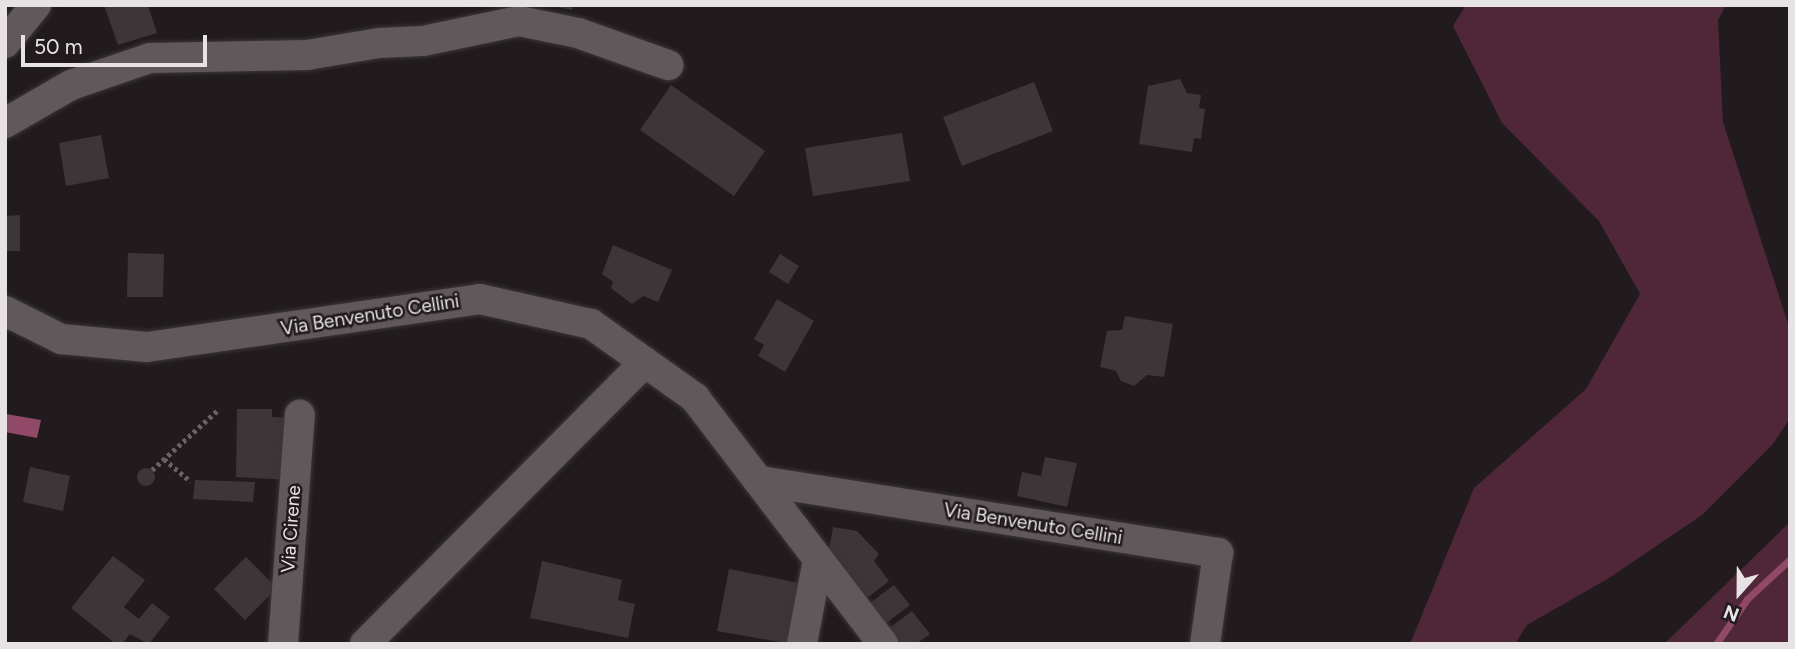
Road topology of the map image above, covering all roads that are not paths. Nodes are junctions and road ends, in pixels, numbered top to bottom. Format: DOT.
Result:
graph roads {
  1 [pos="36,5"];
  2 [pos="5,43"];
  3 [pos="668,65"];
  4 [pos="5,122"];
  5 [pos="5,311"];
  6 [pos="645,362"];
  7 [pos="300,415"];
  8 [pos="759,481"];
  9 [pos="818,559"];
  10 [pos="283,644"];
  11 [pos="365,644"];
  12 [pos="802,644"];
  13 [pos="883,644"];
  14 [pos="1205,644"];
  1 -- 2 [label="street"];
  3 -- 4 [label="street"];
  5 -- 6 [label="street, Via Benvenuto Cellini"];
  6 -- 8 [label="street, Via Benvenuto Cellini"];
  6 -- 11 [label="street"];
  7 -- 10 [label="street, Via Cirene"];
  8 -- 9 [label="street, Via Benvenuto Cellini"];
  8 -- 14 [label="street, Via Benvenuto Cellini"];
  9 -- 12 [label="street"];
  9 -- 13 [label="street, Via Benvenuto Cellini"];
}
